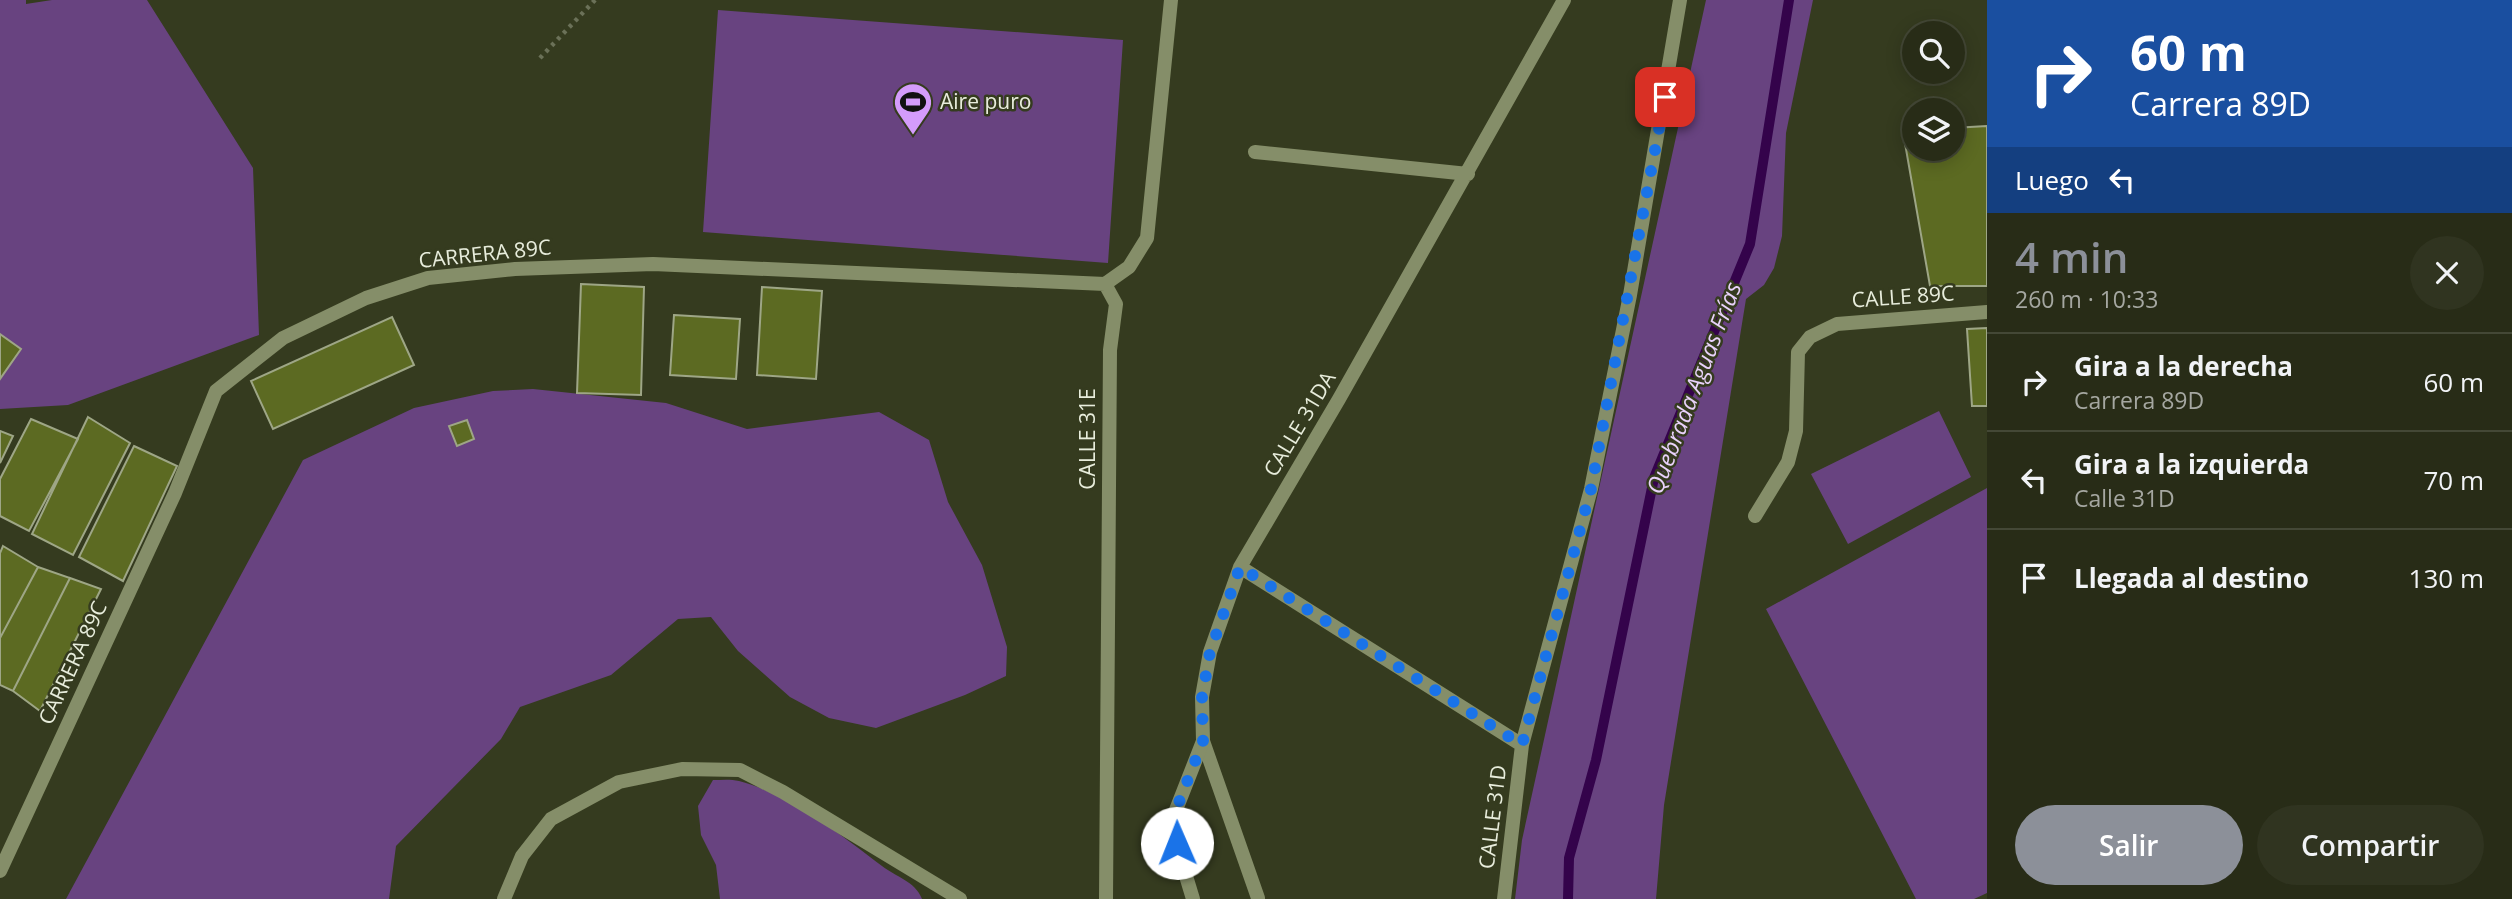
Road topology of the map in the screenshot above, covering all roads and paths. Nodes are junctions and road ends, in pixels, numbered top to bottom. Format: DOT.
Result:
graph roads {
  1 [pos="596,0"];
  2 [pos="1171,0"];
  3 [pos="1564,0"];
  4 [pos="1680,0"];
  5 [pos="540,58"];
  6 [pos="1255,152"];
  7 [pos="1468,174"];
  8 [pos="1105,284"];
  9 [pos="1987,312"];
  10 [pos="1755,516"];
  11 [pos="1240,567"];
  12 [pos="1203,741"];
  13 [pos="1522,745"];
  14 [pos="0,871"];
  15 [pos="1258,898"];
  16 [pos="504,899"];
  17 [pos="960,899"];
  18 [pos="1106,899"];
  19 [pos="1193,899"];
  20 [pos="1504,899"];
  1 -- 5 [label="path"];
  2 -- 8 [label="street"];
  3 -- 7 [label="street, CALLE 31DA"];
  4 -- 13 [label="street, CALLE 31D"];
  6 -- 7 [label="street"];
  7 -- 11 [label="street, CALLE 31DA"];
  8 -- 14 [label="street, CARRERA 89C"];
  8 -- 18 [label="street, CALLE 31E"];
  9 -- 10 [label="street, CALLE 89C"];
  11 -- 12 [label="street, CALLE 31DA"];
  11 -- 13 [label="street"];
  12 -- 15 [label="street"];
  12 -- 19 [label="street, CALLE 31DA"];
  13 -- 20 [label="street, CALLE 31D"];
  16 -- 17 [label="street"];
}
